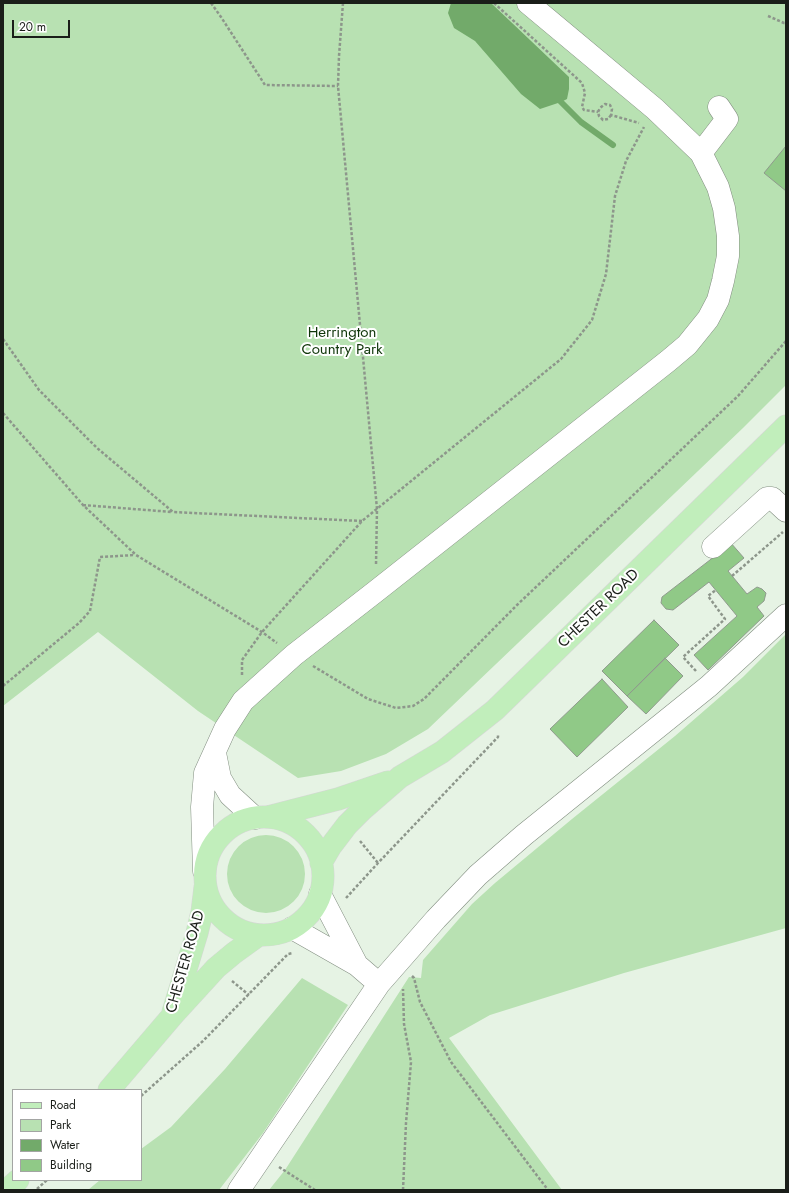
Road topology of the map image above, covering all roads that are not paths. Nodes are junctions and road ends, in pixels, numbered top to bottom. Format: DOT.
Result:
graph roads {
  1 [pos="528,3"];
  2 [pos="719,107"];
  3 [pos="701,153"];
  4 [pos="786,426"];
  5 [pos="784,506"];
  6 [pos="713,547"];
  7 [pos="786,615"];
  8 [pos="215,753"];
  9 [pos="400,777"];
  10 [pos="262,817"];
  11 [pos="321,863"];
  12 [pos="205,878"];
  13 [pos="320,894"];
  14 [pos="292,928"];
  15 [pos="259,935"];
  16 [pos="357,965"];
  17 [pos="379,984"];
  18 [pos="173,1015"];
  19 [pos="110,1089"];
  20 [pos="17,1181"];
  21 [pos="7,1190"];
  22 [pos="239,1190"];
  1 -- 3 [label="street"];
  2 -- 3 [label="street"];
  3 -- 8 [label="street"];
  4 -- 9 [label="main road, CHESTER ROAD"];
  5 -- 6 [label="street"];
  7 -- 17 [label="street"];
  8 -- 10 [label="street"];
  8 -- 12 [label="street"];
  9 -- 10 [label="main road, CHESTER ROAD"];
  9 -- 11 [label="main road, CHESTER ROAD"];
  10 -- 11 [label="main road"];
  10 -- 12 [label="main road"];
  11 -- 13 [label="main road"];
  12 -- 15 [label="main road"];
  12 -- 18 [label="main road, CHESTER ROAD"];
  13 -- 14 [label="main road"];
  13 -- 16 [label="street"];
  14 -- 15 [label="main road"];
  14 -- 16 [label="street"];
  15 -- 18 [label="main road"];
  16 -- 17 [label="street"];
  17 -- 22 [label="street"];
  18 -- 19 [label="main road, CHESTER ROAD"];
  20 -- 21 [label="main road"];
}
